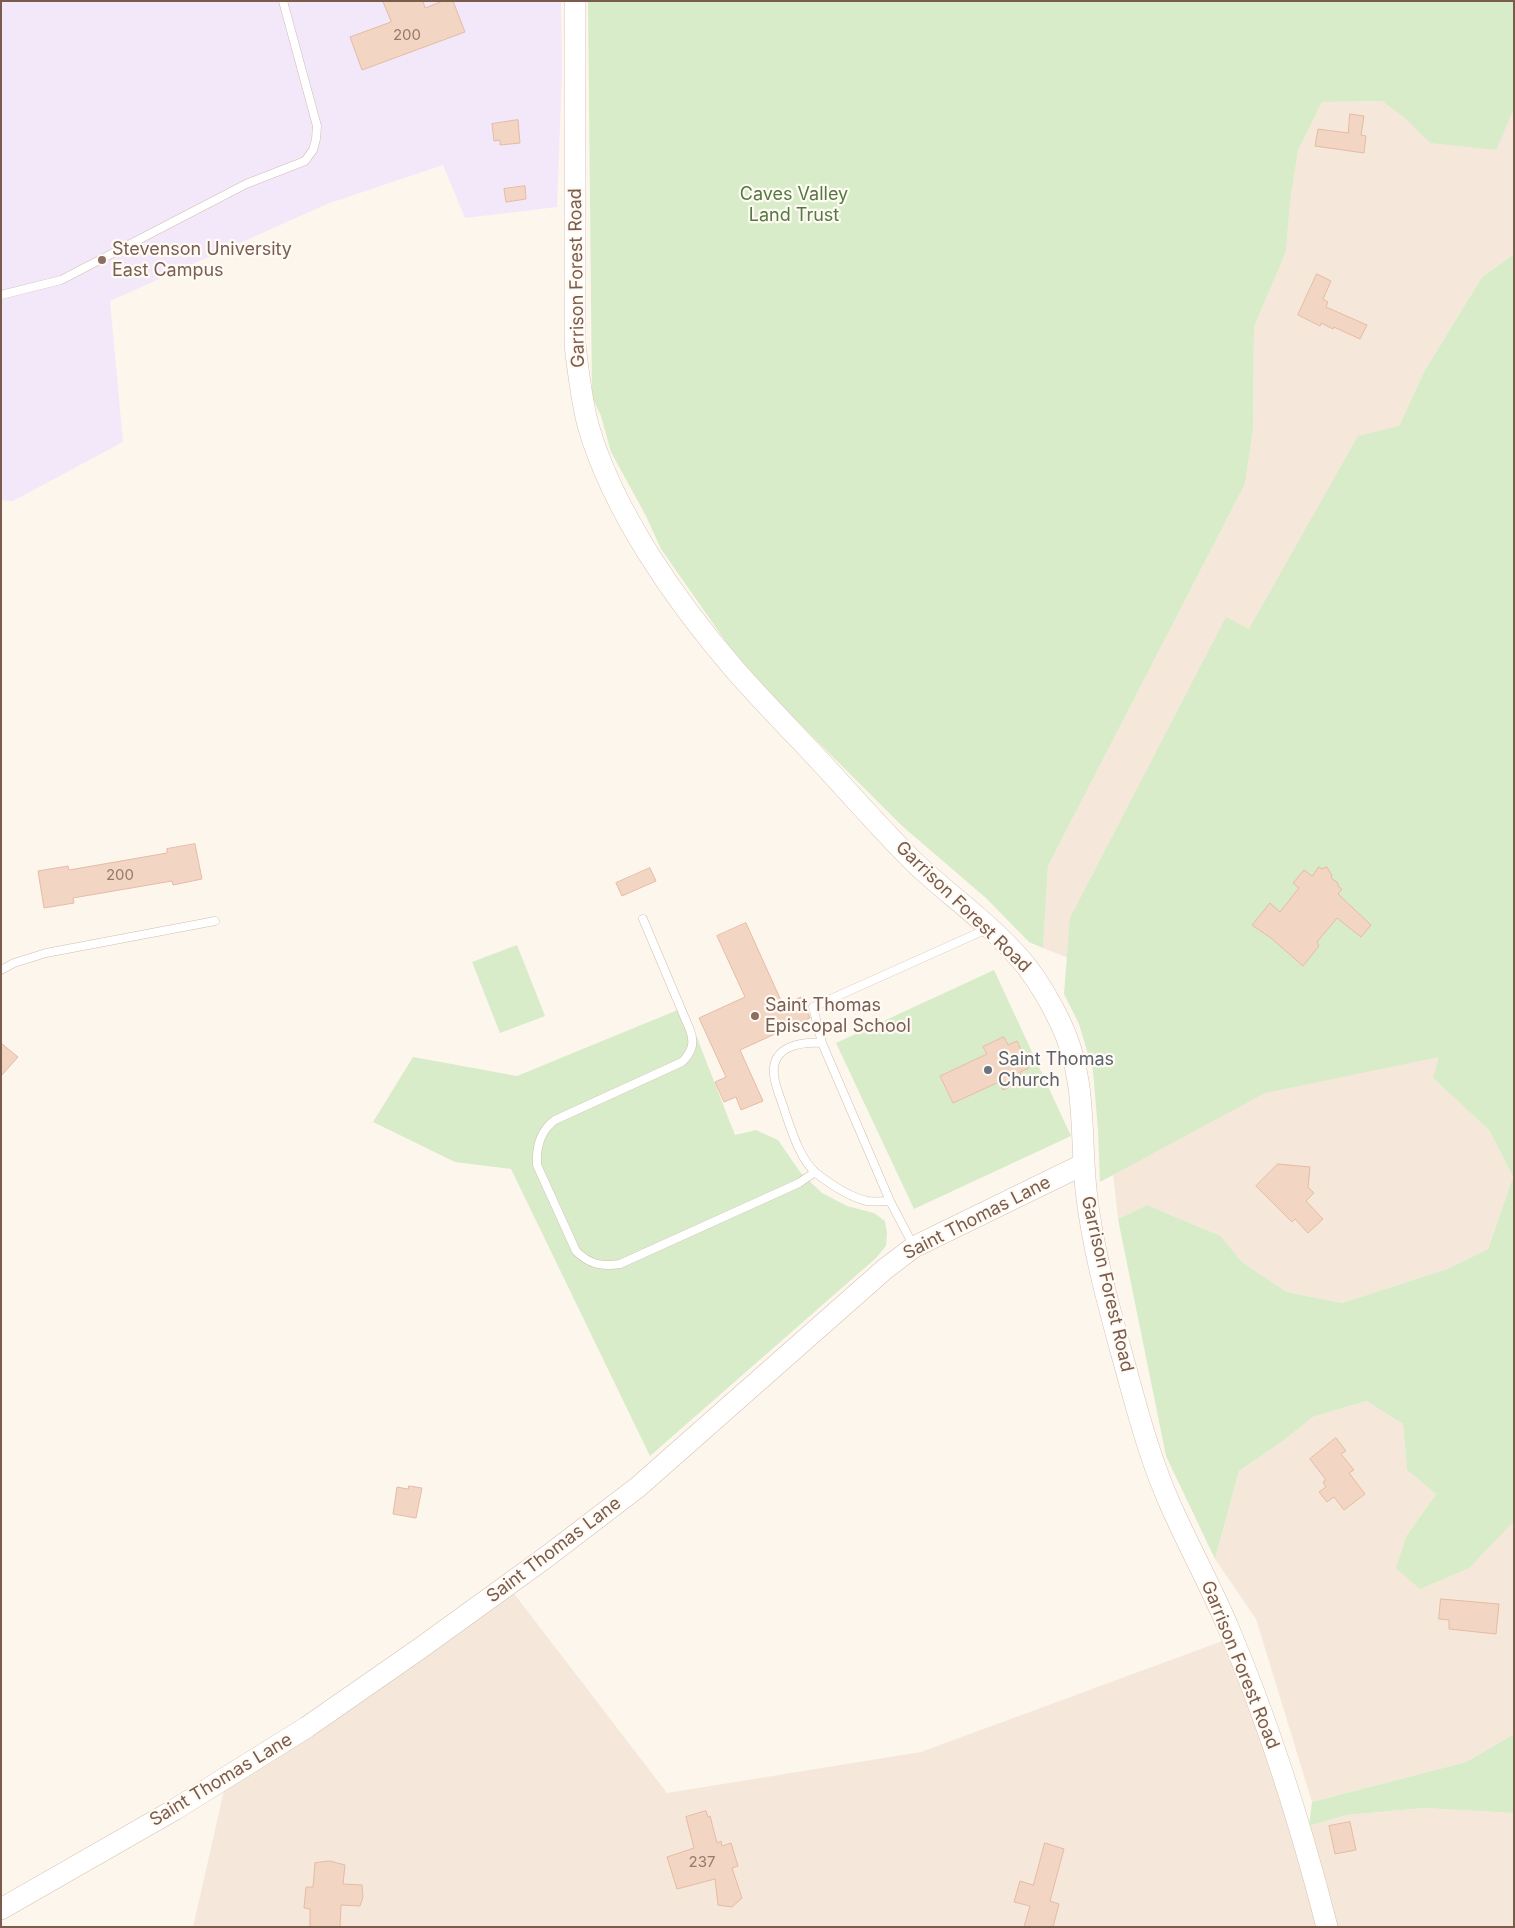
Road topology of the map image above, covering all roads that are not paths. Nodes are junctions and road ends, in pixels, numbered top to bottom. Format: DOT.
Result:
graph roads {
  1 [pos="283,1"];
  2 [pos="575,1"];
  3 [pos="1,295"];
  4 [pos="643,919"];
  5 [pos="215,921"];
  6 [pos="988,928"];
  7 [pos="1,970"];
  8 [pos="822,1044"];
  9 [pos="1084,1164"];
  10 [pos="815,1172"];
  11 [pos="890,1201"];
  12 [pos="914,1247"];
  13 [pos="1,1909"];
  14 [pos="1327,1927"];
  1 -- 3 [label="lane"];
  2 -- 6 [label="main road, Garrison Forest Road"];
  4 -- 10 [label="lane"];
  5 -- 7 [label="lane"];
  6 -- 8 [label="lane"];
  6 -- 9 [label="main road, Garrison Forest Road"];
  8 -- 10 [label="lane"];
  8 -- 11 [label="lane"];
  9 -- 12 [label="main road, Saint Thomas Lane"];
  9 -- 14 [label="main road, Garrison Forest Road"];
  10 -- 11 [label="lane"];
  11 -- 12 [label="lane"];
  12 -- 13 [label="main road, Saint Thomas Lane"];
}
